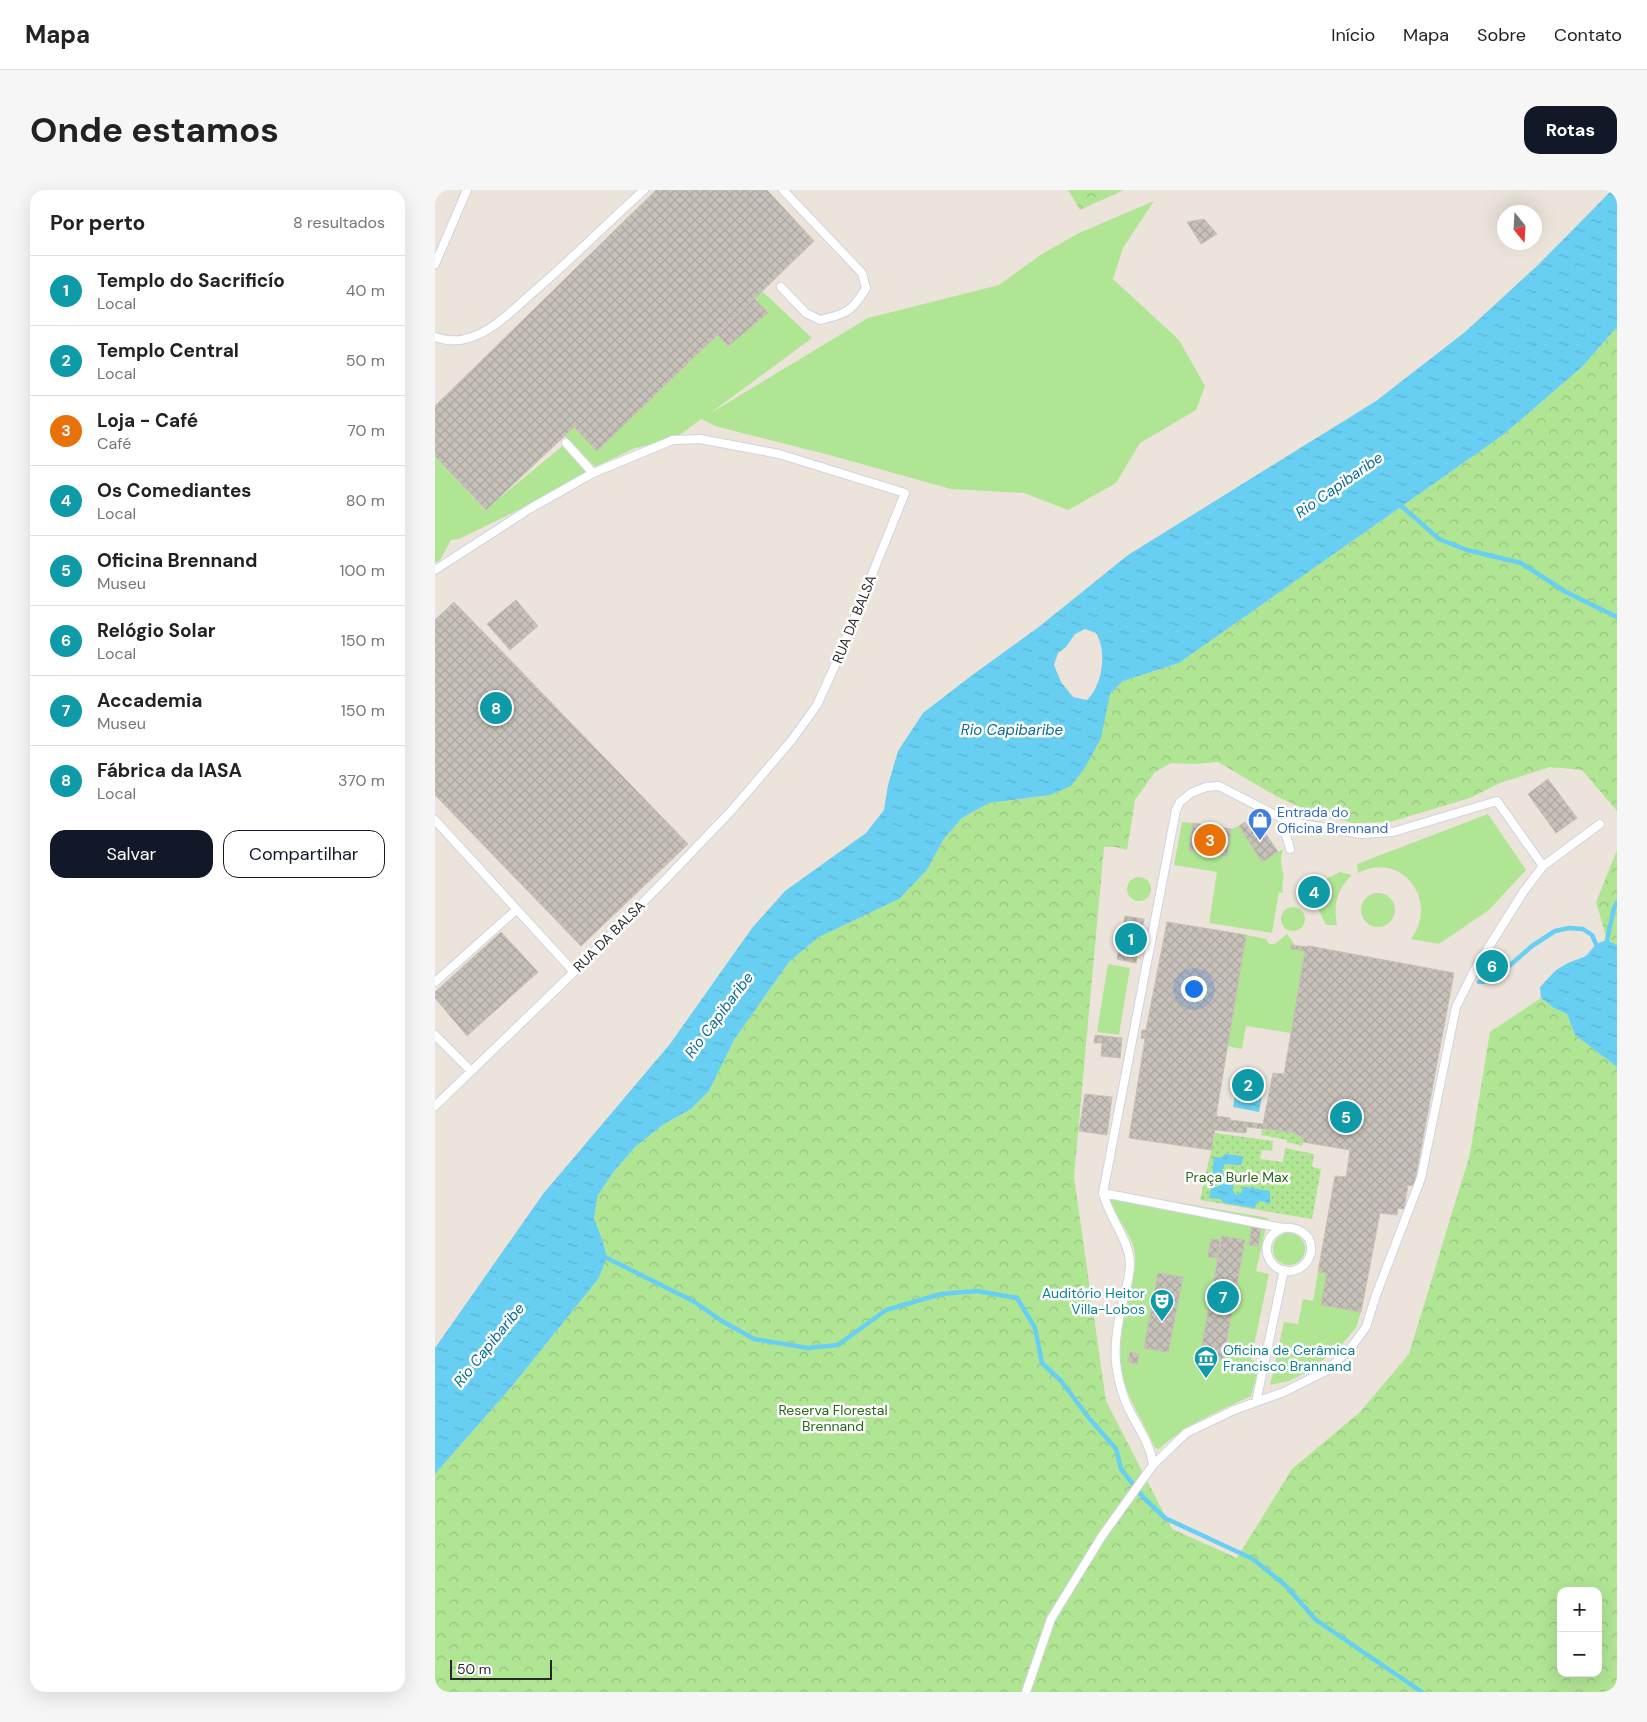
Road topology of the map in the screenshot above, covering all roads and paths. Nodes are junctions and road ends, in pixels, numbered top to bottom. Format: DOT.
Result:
graph roads {
  1 [pos="467,190"];
  2 [pos="644,190"];
  3 [pos="783,190"];
  4 [pos="435,264"];
  5 [pos="781,287"];
  6 [pos="435,337"];
  7 [pos="566,443"];
  8 [pos="593,473"];
  9 [pos="435,570"];
  10 [pos="1281,818"];
  11 [pos="435,820"];
  12 [pos="1600,824"];
  13 [pos="1290,849"];
  14 [pos="1543,866"];
  15 [pos="516,910"];
  16 [pos="574,972"];
  17 [pos="435,982"];
  18 [pos="435,1035"];
  19 [pos="471,1071"];
  20 [pos="435,1106"];
  21 [pos="1103,1193"];
  22 [pos="1283,1228"];
  23 [pos="1284,1270"];
  24 [pos="1256,1402"];
  25 [pos="1153,1465"];
  26 [pos="1026,1692"];
  1 -- 4 [label="lane"];
  2 -- 6 [label="lane"];
  3 -- 5 [label="lane"];
  7 -- 8 [label="lane"];
  8 -- 9 [label="lane, RUA DA BALSA"];
  8 -- 16 [label="lane, RUA DA BALSA"];
  10 -- 13 [label="lane"];
  10 -- 14 [label="lane"];
  10 -- 21 [label="lane"];
  11 -- 15 [label="lane"];
  12 -- 14 [label="lane"];
  14 -- 24 [label="lane"];
  15 -- 16 [label="lane"];
  15 -- 17 [label="lane"];
  16 -- 19 [label="lane, RUA DA BALSA"];
  18 -- 19 [label="lane"];
  19 -- 20 [label="lane, RUA DA BALSA"];
  21 -- 22 [label="lane"];
  21 -- 25 [label="lane"];
  22 -- 23 [label="lane"];
  22 -- 23 [label="lane"];
  23 -- 24 [label="lane"];
  24 -- 25 [label="lane"];
  25 -- 26 [label="lane"];
}
